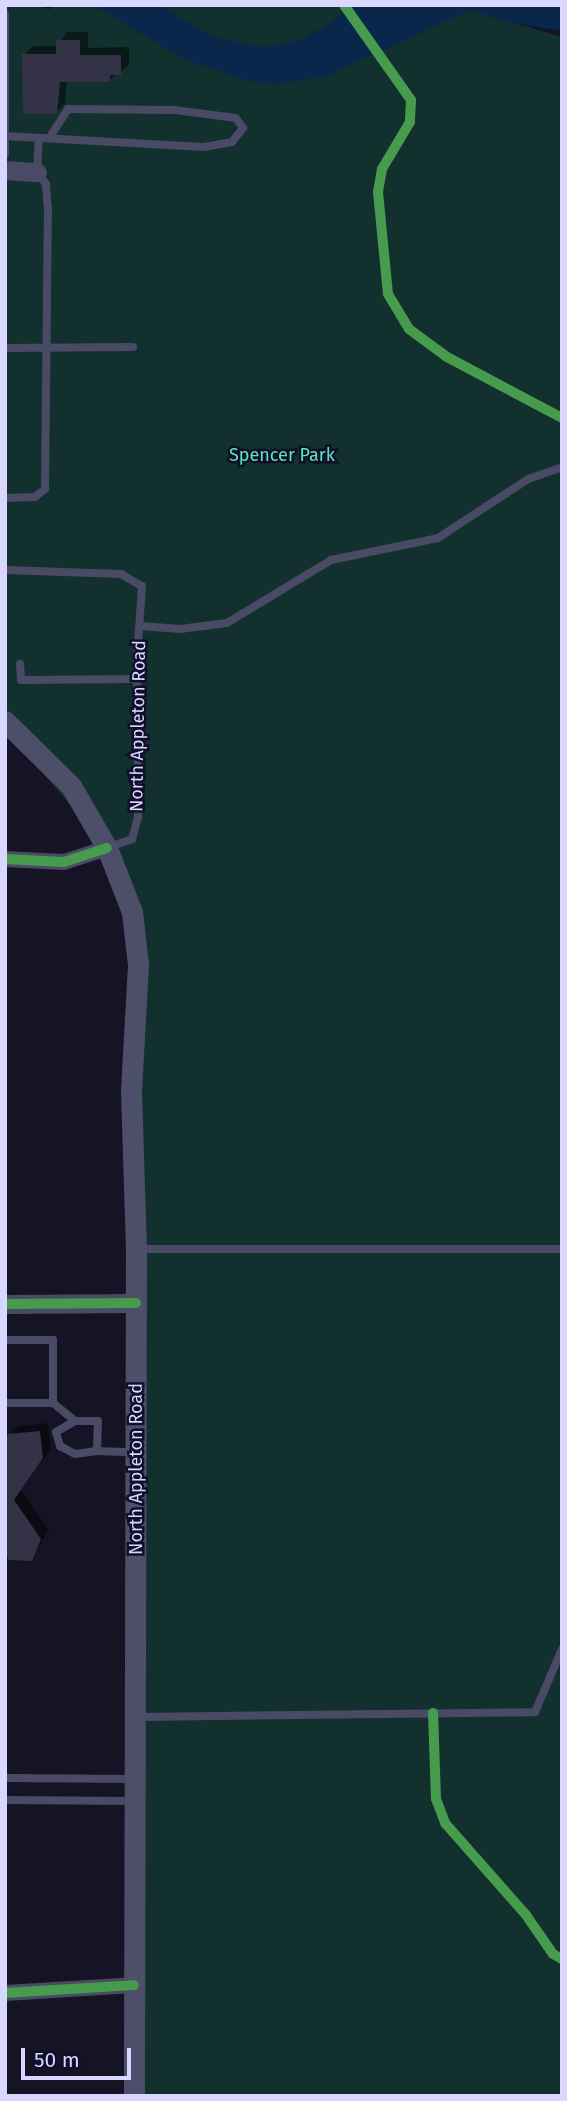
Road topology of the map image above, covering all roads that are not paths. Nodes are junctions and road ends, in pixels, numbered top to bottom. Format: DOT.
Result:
graph roads {
  1 [pos="5,14"];
  2 [pos="6,136"];
  3 [pos="44,138"];
  4 [pos="5,154"];
  5 [pos="5,170"];
  6 [pos="37,172"];
  7 [pos="133,347"];
  8 [pos="5,348"];
  9 [pos="45,348"];
  10 [pos="562,467"];
  11 [pos="5,498"];
  12 [pos="5,570"];
  13 [pos="141,626"];
  14 [pos="20,664"];
  15 [pos="137,679"];
  16 [pos="5,721"];
  17 [pos="107,848"];
  18 [pos="5,859"];
  19 [pos="136,1248"];
  20 [pos="562,1249"];
  21 [pos="136,1303"];
  22 [pos="5,1304"];
  23 [pos="5,1340"];
  24 [pos="5,1403"];
  25 [pos="53,1403"];
  26 [pos="75,1421"];
  27 [pos="97,1451"];
  28 [pos="136,1452"];
  29 [pos="562,1650"];
  30 [pos="137,1717"];
  31 [pos="5,1778"];
  32 [pos="136,1779"];
  33 [pos="5,1800"];
  34 [pos="135,1801"];
  35 [pos="134,1985"];
  36 [pos="5,1993"];
  37 [pos="134,2096"];
  1 -- 2 [label="lane"];
  2 -- 3 [label="lane"];
  2 -- 4 [label="lane"];
  3 -- 3 [label="lane"];
  3 -- 6 [label="lane"];
  5 -- 6 [label="street"];
  6 -- 9 [label="lane"];
  7 -- 9 [label="lane"];
  8 -- 9 [label="lane"];
  9 -- 11 [label="lane"];
  10 -- 13 [label="lane"];
  12 -- 13 [label="lane, North Appleton Road"];
  13 -- 15 [label="lane, North Appleton Road"];
  14 -- 15 [label="lane"];
  15 -- 17 [label="lane, North Appleton Road"];
  16 -- 17 [label="main road, North Appleton Road"];
  17 -- 18 [label="street"];
  17 -- 19 [label="main road, North Appleton Road"];
  19 -- 20 [label="lane"];
  19 -- 21 [label="main road, North Appleton Road"];
  21 -- 22 [label="street"];
  21 -- 28 [label="main road, North Appleton Road"];
  23 -- 25 [label="lane"];
  24 -- 25 [label="lane"];
  25 -- 26 [label="lane"];
  26 -- 27 [label="lane"];
  26 -- 27 [label="lane"];
  27 -- 28 [label="lane"];
  28 -- 30 [label="main road, North Appleton Road"];
  29 -- 30 [label="lane"];
  30 -- 32 [label="main road, North Appleton Road"];
  31 -- 32 [label="lane"];
  32 -- 34 [label="main road, North Appleton Road"];
  33 -- 34 [label="lane"];
  34 -- 35 [label="main road, North Appleton Road"];
  35 -- 36 [label="street"];
  35 -- 37 [label="main road, North Appleton Road"];
}
